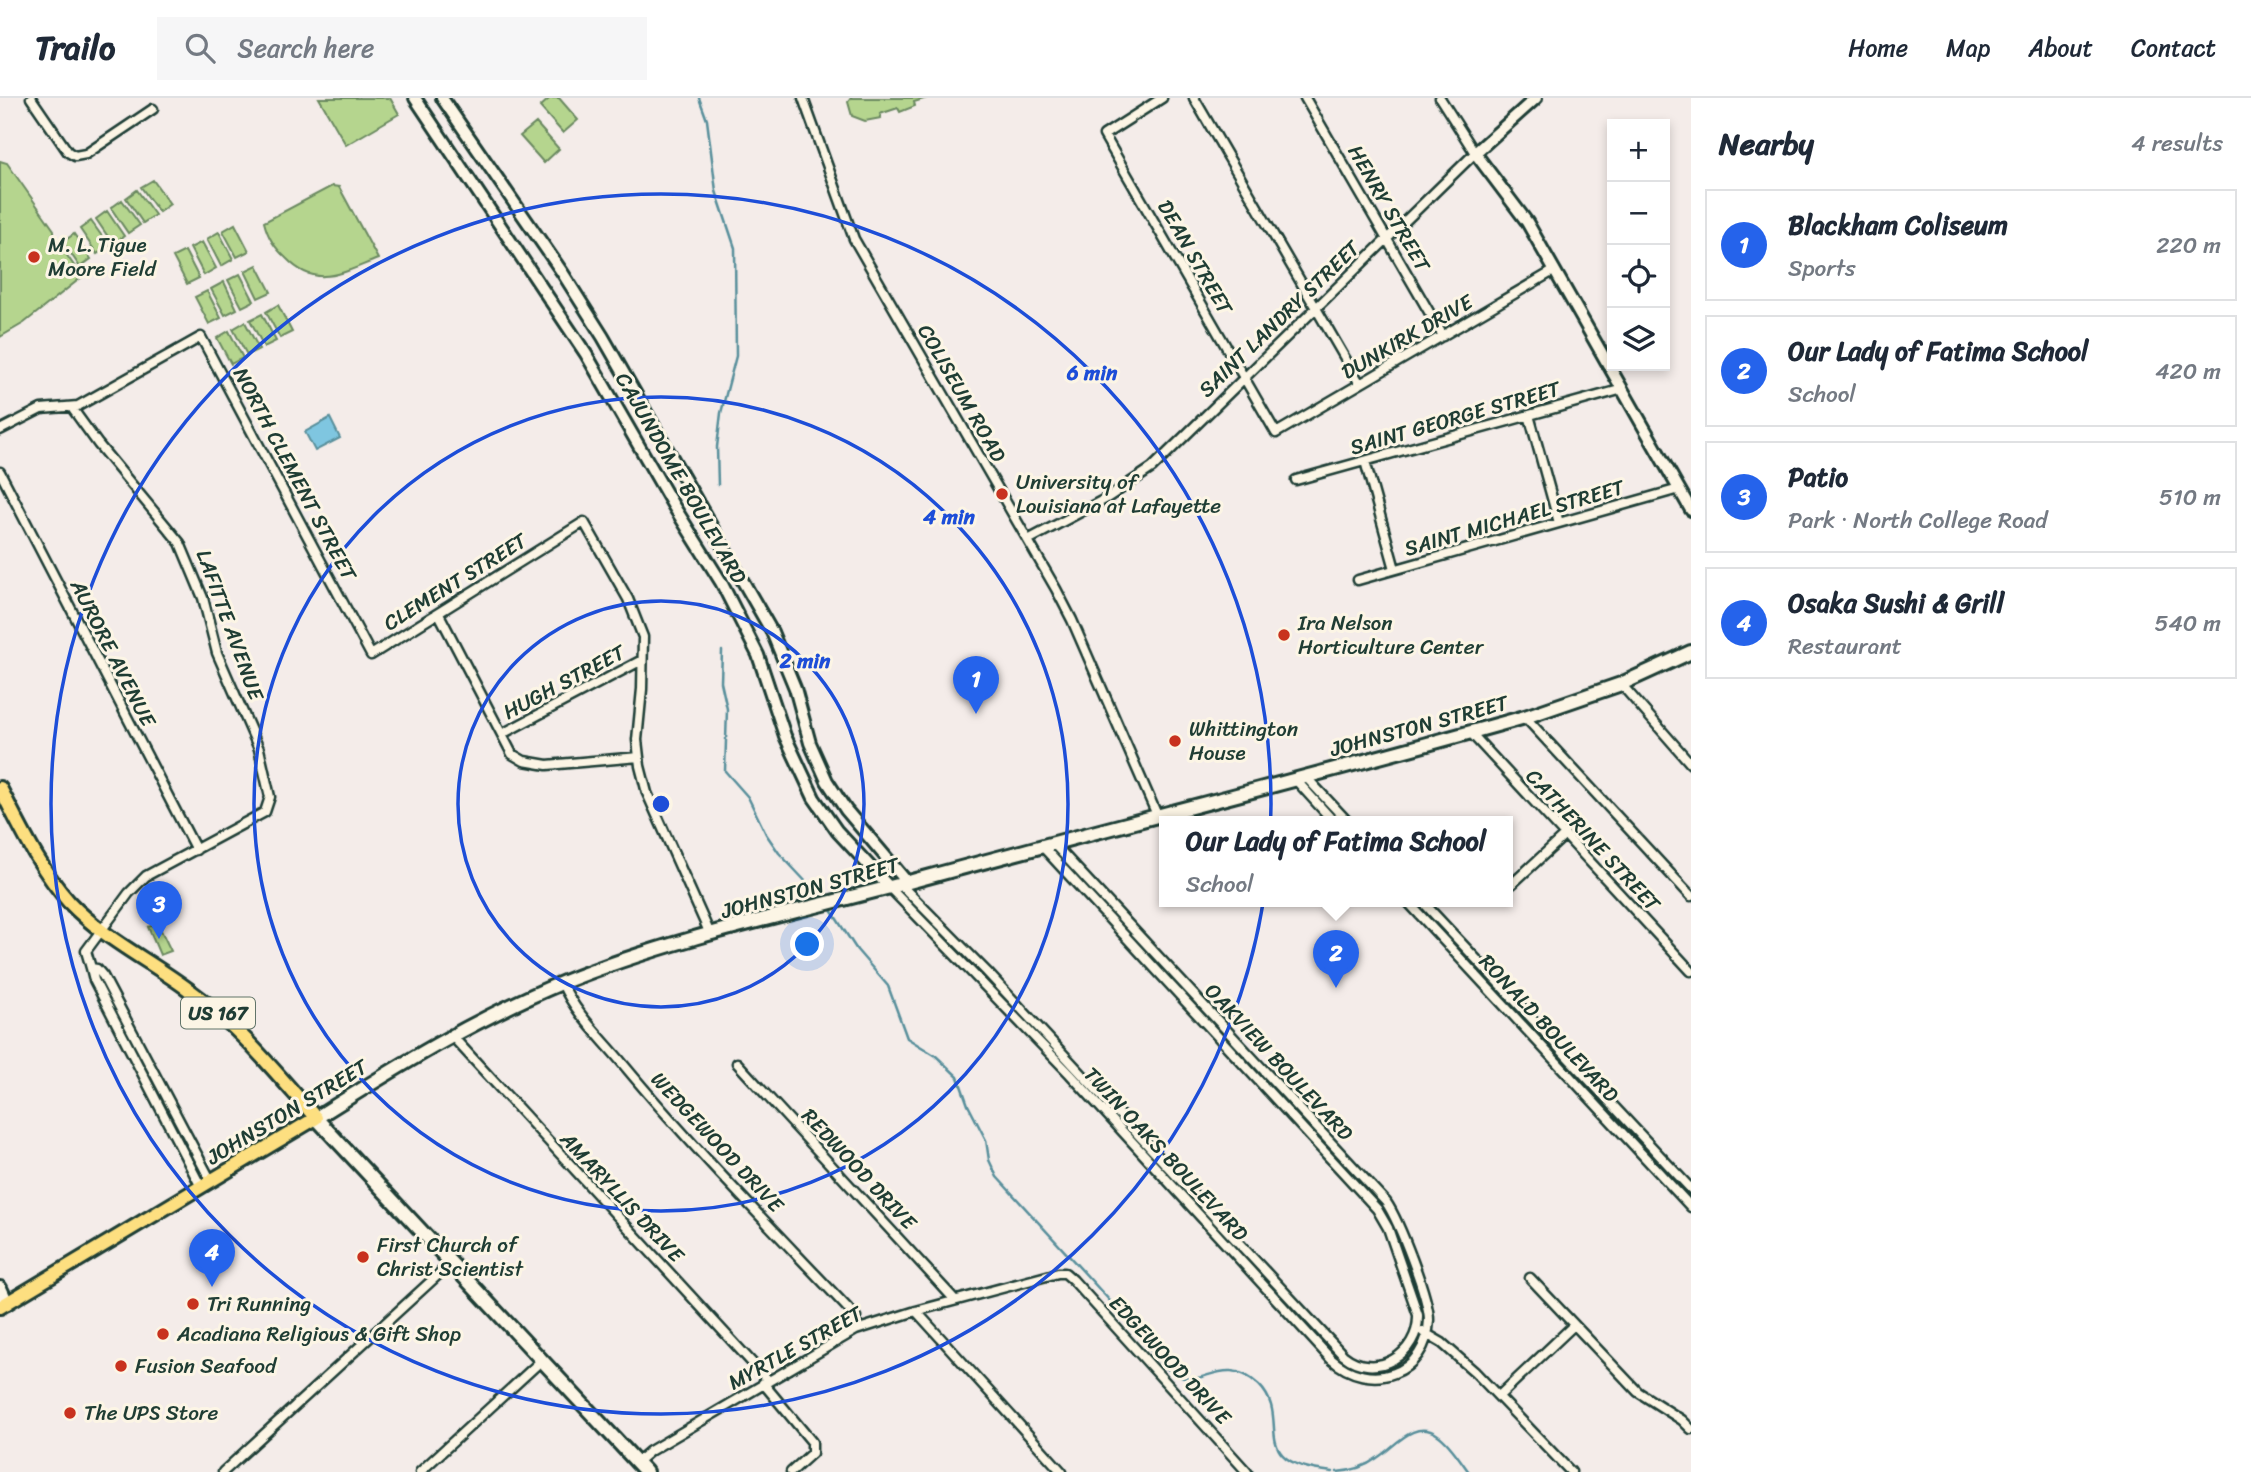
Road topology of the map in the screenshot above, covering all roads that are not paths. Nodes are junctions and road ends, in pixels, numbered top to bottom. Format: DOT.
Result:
graph roads {
  1 [pos="31,98"];
  2 [pos="415,98"];
  3 [pos="442,98"];
  4 [pos="803,98"];
  5 [pos="1162,98"];
  6 [pos="1194,98"];
  7 [pos="1305,98"];
  8 [pos="1440,98"];
  9 [pos="1536,98"];
  10 [pos="152,109"];
  11 [pos="1475,153"];
  12 [pos="1387,240"];
  13 [pos="1555,270"];
  14 [pos="1316,309"];
  15 [pos="1443,336"];
  16 [pos="624,373"];
  17 [pos="1245,379"];
  18 [pos="1360,384"];
  19 [pos="604,386"];
  20 [pos="1623,389"];
  21 [pos="72,408"];
  22 [pos="1529,415"];
  23 [pos="0,430"];
  24 [pos="1276,433"];
  25 [pos="1365,461"];
  26 [pos="0,472"];
  27 [pos="1296,480"];
  28 [pos="1679,489"];
  29 [pos="1689,502"];
  30 [pos="1559,523"];
  31 [pos="1028,540"];
  32 [pos="1395,569"];
  33 [pos="1358,580"];
  34 [pos="751,594"];
  35 [pos="733,604"];
  36 [pos="439,614"];
  37 [pos="356,628"];
  38 [pos="1691,652"];
  39 [pos="642,660"];
  40 [pos="1621,684"];
  41 [pos="1525,717"];
  42 [pos="1471,732"];
  43 [pos="502,734"];
  44 [pos="639,757"];
  45 [pos="1691,764"];
  46 [pos="1300,778"];
  47 [pos="0,788"];
  48 [pos="1157,815"];
  49 [pos="1329,816"];
  50 [pos="1341,816"];
  51 [pos="1564,835"];
  52 [pos="1047,844"];
  53 [pos="196,850"];
  54 [pos="1513,883"];
  55 [pos="899,884"];
  56 [pos="1691,896"];
  57 [pos="1413,907"];
  58 [pos="1428,907"];
  59 [pos="100,931"];
  60 [pos="710,934"];
  61 [pos="91,968"];
  62 [pos="1487,970"];
  63 [pos="1691,971"];
  64 [pos="1478,978"];
  65 [pos="562,983"];
  66 [pos="452,1037"];
  67 [pos="137,1039"];
  68 [pos="127,1044"];
  69 [pos="737,1063"];
  70 [pos="1579,1069"];
  71 [pos="1570,1076"];
  72 [pos="316,1118"];
  73 [pos="1673,1170"];
  74 [pos="1665,1178"];
  75 [pos="206,1184"];
  76 [pos="1691,1189"];
  77 [pos="1691,1206"];
  78 [pos="452,1262"];
  79 [pos="1065,1273"];
  80 [pos="1530,1278"];
  81 [pos="0,1288"];
  82 [pos="955,1300"];
  83 [pos="4,1305"];
  84 [pos="916,1311"];
  85 [pos="856,1317"];
  86 [pos="1574,1325"];
  87 [pos="1418,1330"];
  88 [pos="1426,1334"];
  89 [pos="542,1360"];
  90 [pos="765,1381"];
  91 [pos="1499,1396"];
  92 [pos="1691,1429"];
  93 [pos="642,1469"];
  94 [pos="223,1472"];
  95 [pos="420,1472"];
  96 [pos="791,1472"];
  97 [pos="1062,1472"];
  98 [pos="1247,1472"];
  99 [pos="1571,1472"];
  1 -- 10 [label="street"];
  2 -- 19 [label="street, CAJUNDOME BOULEVARD"];
  3 -- 16 [label="street, CAJUNDOME BOULEVARD"];
  4 -- 31 [label="street, COLISEUM ROAD"];
  5 -- 17 [label="street, DEAN STREET"];
  6 -- 14 [label="street"];
  7 -- 12 [label="street, HENRY STREET"];
  8 -- 11 [label="street"];
  9 -- 11 [label="street, SAINT LANDRY STREET"];
  11 -- 12 [label="street, SAINT LANDRY STREET"];
  11 -- 13 [label="street"];
  12 -- 14 [label="street, SAINT LANDRY STREET"];
  12 -- 15 [label="street, HENRY STREET"];
  13 -- 15 [label="street, DUNKIRK DRIVE"];
  13 -- 20 [label="street"];
  14 -- 17 [label="street, SAINT LANDRY STREET"];
  14 -- 18 [label="street"];
  15 -- 18 [label="street, DUNKIRK DRIVE"];
  16 -- 19 [label="street"];
  16 -- 34 [label="street, CAJUNDOME BOULEVARD"];
  17 -- 24 [label="street, DEAN STREET"];
  17 -- 31 [label="street, SAINT LANDRY STREET"];
  18 -- 24 [label="street, DUNKIRK DRIVE"];
  19 -- 35 [label="street, CAJUNDOME BOULEVARD"];
  20 -- 22 [label="street, SAINT GEORGE STREET"];
  20 -- 28 [label="street"];
  21 -- 23 [label="street"];
  21 -- 37 [label="street, NORTH CLEMENT STREET"];
  21 -- 53 [label="street, LAFITTE AVENUE"];
  22 -- 25 [label="street, SAINT GEORGE STREET"];
  22 -- 30 [label="street"];
  25 -- 27 [label="street, SAINT GEORGE STREET"];
  25 -- 32 [label="street"];
  26 -- 53 [label="street, AURORE AVENUE"];
  28 -- 29 [label="street"];
  28 -- 30 [label="street, SAINT MICHAEL STREET"];
  30 -- 32 [label="street, SAINT MICHAEL STREET"];
  31 -- 48 [label="street, COLISEUM ROAD"];
  32 -- 33 [label="street, SAINT MICHAEL STREET"];
  34 -- 35 [label="street"];
  34 -- 55 [label="street, CAJUNDOME BOULEVARD"];
  35 -- 55 [label="street, CAJUNDOME BOULEVARD"];
  36 -- 37 [label="street, CLEMENT STREET"];
  36 -- 39 [label="street, CLEMENT STREET"];
  36 -- 43 [label="street"];
  38 -- 40 [label="main road, JOHNSTON STREET"];
  39 -- 43 [label="street, HUGH STREET"];
  39 -- 44 [label="street"];
  40 -- 41 [label="main road, JOHNSTON STREET"];
  40 -- 45 [label="street"];
  41 -- 42 [label="main road, JOHNSTON STREET"];
  41 -- 56 [label="street"];
  42 -- 46 [label="main road, JOHNSTON STREET"];
  42 -- 51 [label="street, CATHERINE STREET"];
  43 -- 44 [label="street"];
  44 -- 60 [label="street"];
  46 -- 48 [label="main road, JOHNSTON STREET"];
  46 -- 49 [label="street"];
  46 -- 50 [label="street"];
  47 -- 59 [label="main road, US 167"];
  48 -- 52 [label="main road, JOHNSTON STREET"];
  51 -- 54 [label="street"];
  51 -- 63 [label="street, CATHERINE STREET"];
  52 -- 55 [label="main road, JOHNSTON STREET"];
  52 -- 87 [label="street, OAKVIEW BOULEVARD"];
  52 -- 88 [label="street, OAKVIEW BOULEVARD"];
  53 -- 59 [label="street"];
  55 -- 60 [label="main road, JOHNSTON STREET"];
  55 -- 87 [label="street, TWIN OAKS BOULEVARD"];
  55 -- 88 [label="street, TWIN OAKS BOULEVARD"];
  57 -- 64 [label="street, RONALD BOULEVARD"];
  58 -- 62 [label="street, RONALD BOULEVARD"];
  59 -- 61 [label="street"];
  59 -- 72 [label="main road, US 167"];
  60 -- 65 [label="main road, JOHNSTON STREET"];
  61 -- 67 [label="street"];
  61 -- 68 [label="street"];
  62 -- 64 [label="street"];
  62 -- 70 [label="street, RONALD BOULEVARD"];
  64 -- 71 [label="street, RONALD BOULEVARD"];
  65 -- 66 [label="main road, JOHNSTON STREET"];
  65 -- 85 [label="street, WEDGEWOOD DRIVE"];
  66 -- 72 [label="main road, JOHNSTON STREET"];
  66 -- 90 [label="street, AMARYLLIS DRIVE"];
  67 -- 68 [label="street"];
  67 -- 75 [label="street"];
  68 -- 75 [label="street"];
  69 -- 82 [label="street, REDWOOD DRIVE"];
  70 -- 71 [label="street"];
  70 -- 73 [label="street, RONALD BOULEVARD"];
  71 -- 74 [label="street, RONALD BOULEVARD"];
  72 -- 75 [label="main road, JOHNSTON STREET"];
  72 -- 78 [label="main road"];
  73 -- 74 [label="street"];
  73 -- 76 [label="street, RONALD BOULEVARD"];
  74 -- 77 [label="street, RONALD BOULEVARD"];
  75 -- 83 [label="main road, JOHNSTON STREET"];
  78 -- 89 [label="main road"];
  78 -- 94 [label="street"];
  79 -- 82 [label="street, MYRTLE STREET"];
  79 -- 98 [label="street, EDGEWOOD DRIVE"];
  80 -- 86 [label="street"];
  81 -- 83 [label="main road"];
  82 -- 84 [label="street, MYRTLE STREET"];
  84 -- 90 [label="street, MYRTLE STREET"];
  84 -- 97 [label="street"];
  86 -- 91 [label="street"];
  86 -- 92 [label="street"];
  87 -- 88 [label="street"];
  88 -- 91 [label="street"];
  89 -- 93 [label="main road"];
  89 -- 95 [label="street"];
  90 -- 93 [label="street, MYRTLE STREET"];
  90 -- 96 [label="street, AMARYLLIS DRIVE"];
  91 -- 99 [label="street"];
}
